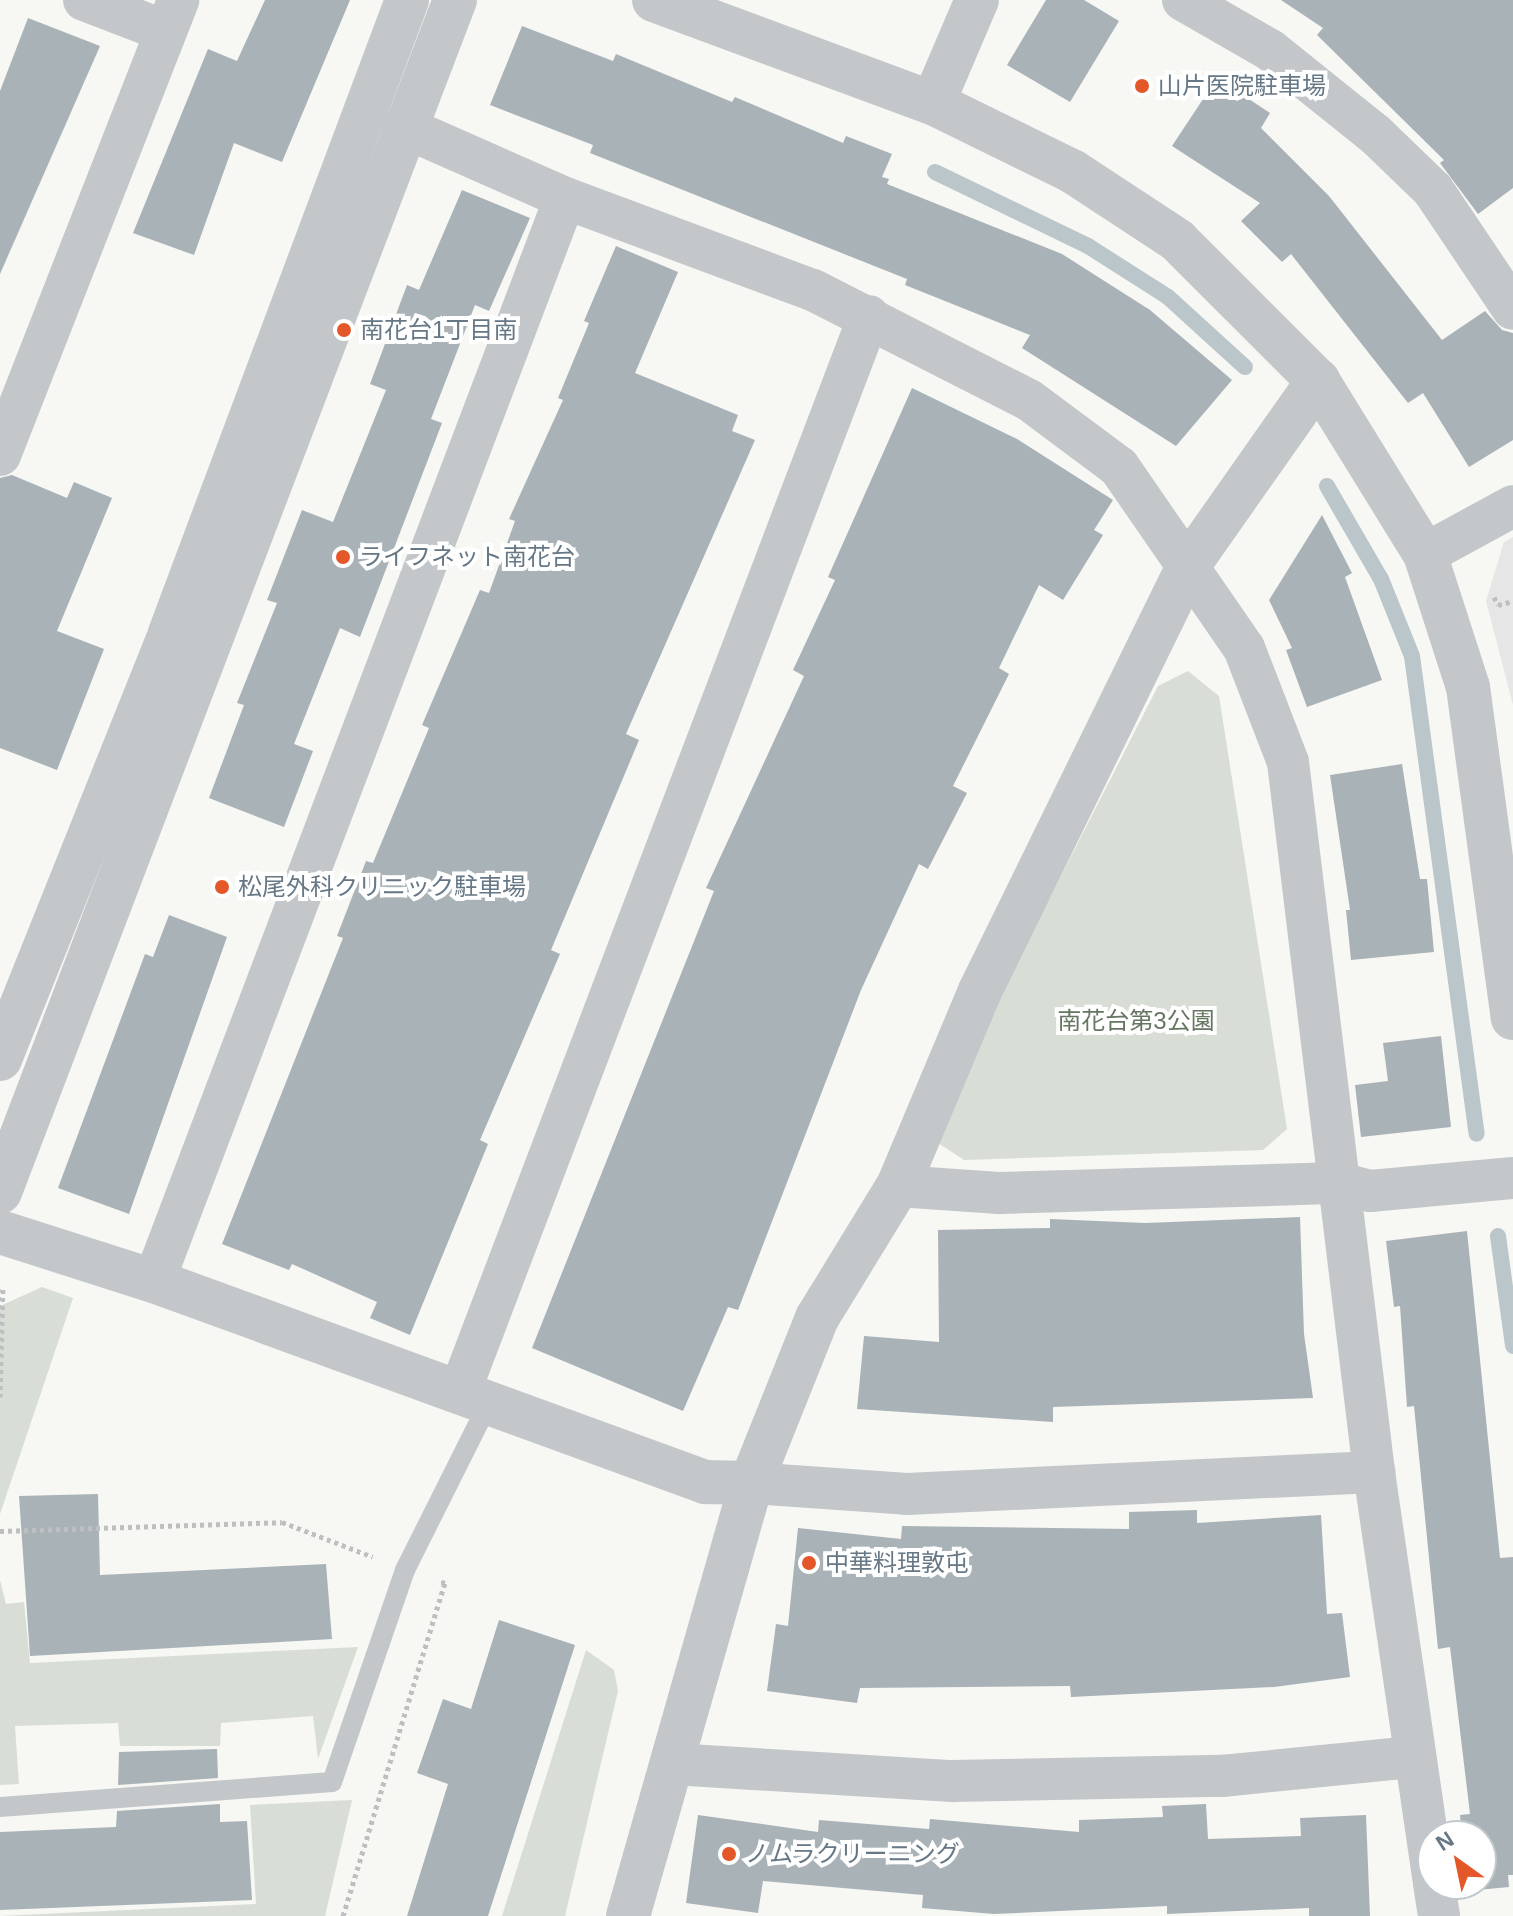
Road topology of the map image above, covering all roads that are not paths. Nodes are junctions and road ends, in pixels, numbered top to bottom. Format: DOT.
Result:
graph roads {
  1 [pos="84,0"];
  2 [pos="407,0"];
  3 [pos="455,0"];
  4 [pos="654,0"];
  5 [pos="977,0"];
  6 [pos="1183,0"];
  7 [pos="172,16"];
  8 [pos="933,103"];
  9 [pos="404,127"];
  10 [pos="565,198"];
  11 [pos="1513,309"];
  12 [pos="869,316"];
  13 [pos="1318,381"];
  14 [pos="0,455"];
  15 [pos="1513,506"];
  16 [pos="1425,554"];
  17 [pos="1190,563"];
  18 [pos="1513,1018"];
  19 [pos="0,1059"];
  20 [pos="1513,1178"];
  21 [pos="1340,1183"];
  22 [pos="898,1186"];
  23 [pos="0,1192"];
  24 [pos="9,1235"];
  25 [pos="154,1281"];
  26 [pos="474,1396"];
  27 [pos="1374,1472"];
  28 [pos="751,1483"];
  29 [pos="1413,1757"];
  30 [pos="672,1764"];
  31 [pos="0,1807"];
  32 [pos="1423,1820"];
  33 [pos="628,1916"];
  1 -- 7 [label="street"];
  2 -- 19 [label="street"];
  3 -- 9 [label="street"];
  4 -- 8 [label="street"];
  5 -- 8 [label="street"];
  6 -- 11 [label="street"];
  7 -- 14 [label="street"];
  8 -- 13 [label="street"];
  9 -- 10 [label="street"];
  9 -- 23 [label="street"];
  10 -- 12 [label="street"];
  10 -- 25 [label="street"];
  12 -- 17 [label="street"];
  12 -- 26 [label="street"];
  13 -- 16 [label="street"];
  13 -- 17 [label="street"];
  15 -- 16 [label="street"];
  16 -- 18 [label="street"];
  17 -- 21 [label="street"];
  17 -- 22 [label="street"];
  20 -- 21 [label="street"];
  21 -- 22 [label="street"];
  21 -- 27 [label="street"];
  22 -- 28 [label="street"];
  24 -- 25 [label="street"];
  25 -- 26 [label="street"];
  26 -- 28 [label="street"];
  26 -- 31 [label="lane"];
  27 -- 28 [label="street"];
  27 -- 29 [label="street"];
  28 -- 30 [label="street"];
  29 -- 30 [label="street"];
  29 -- 32 [label="street"];
  30 -- 33 [label="street"];
}
